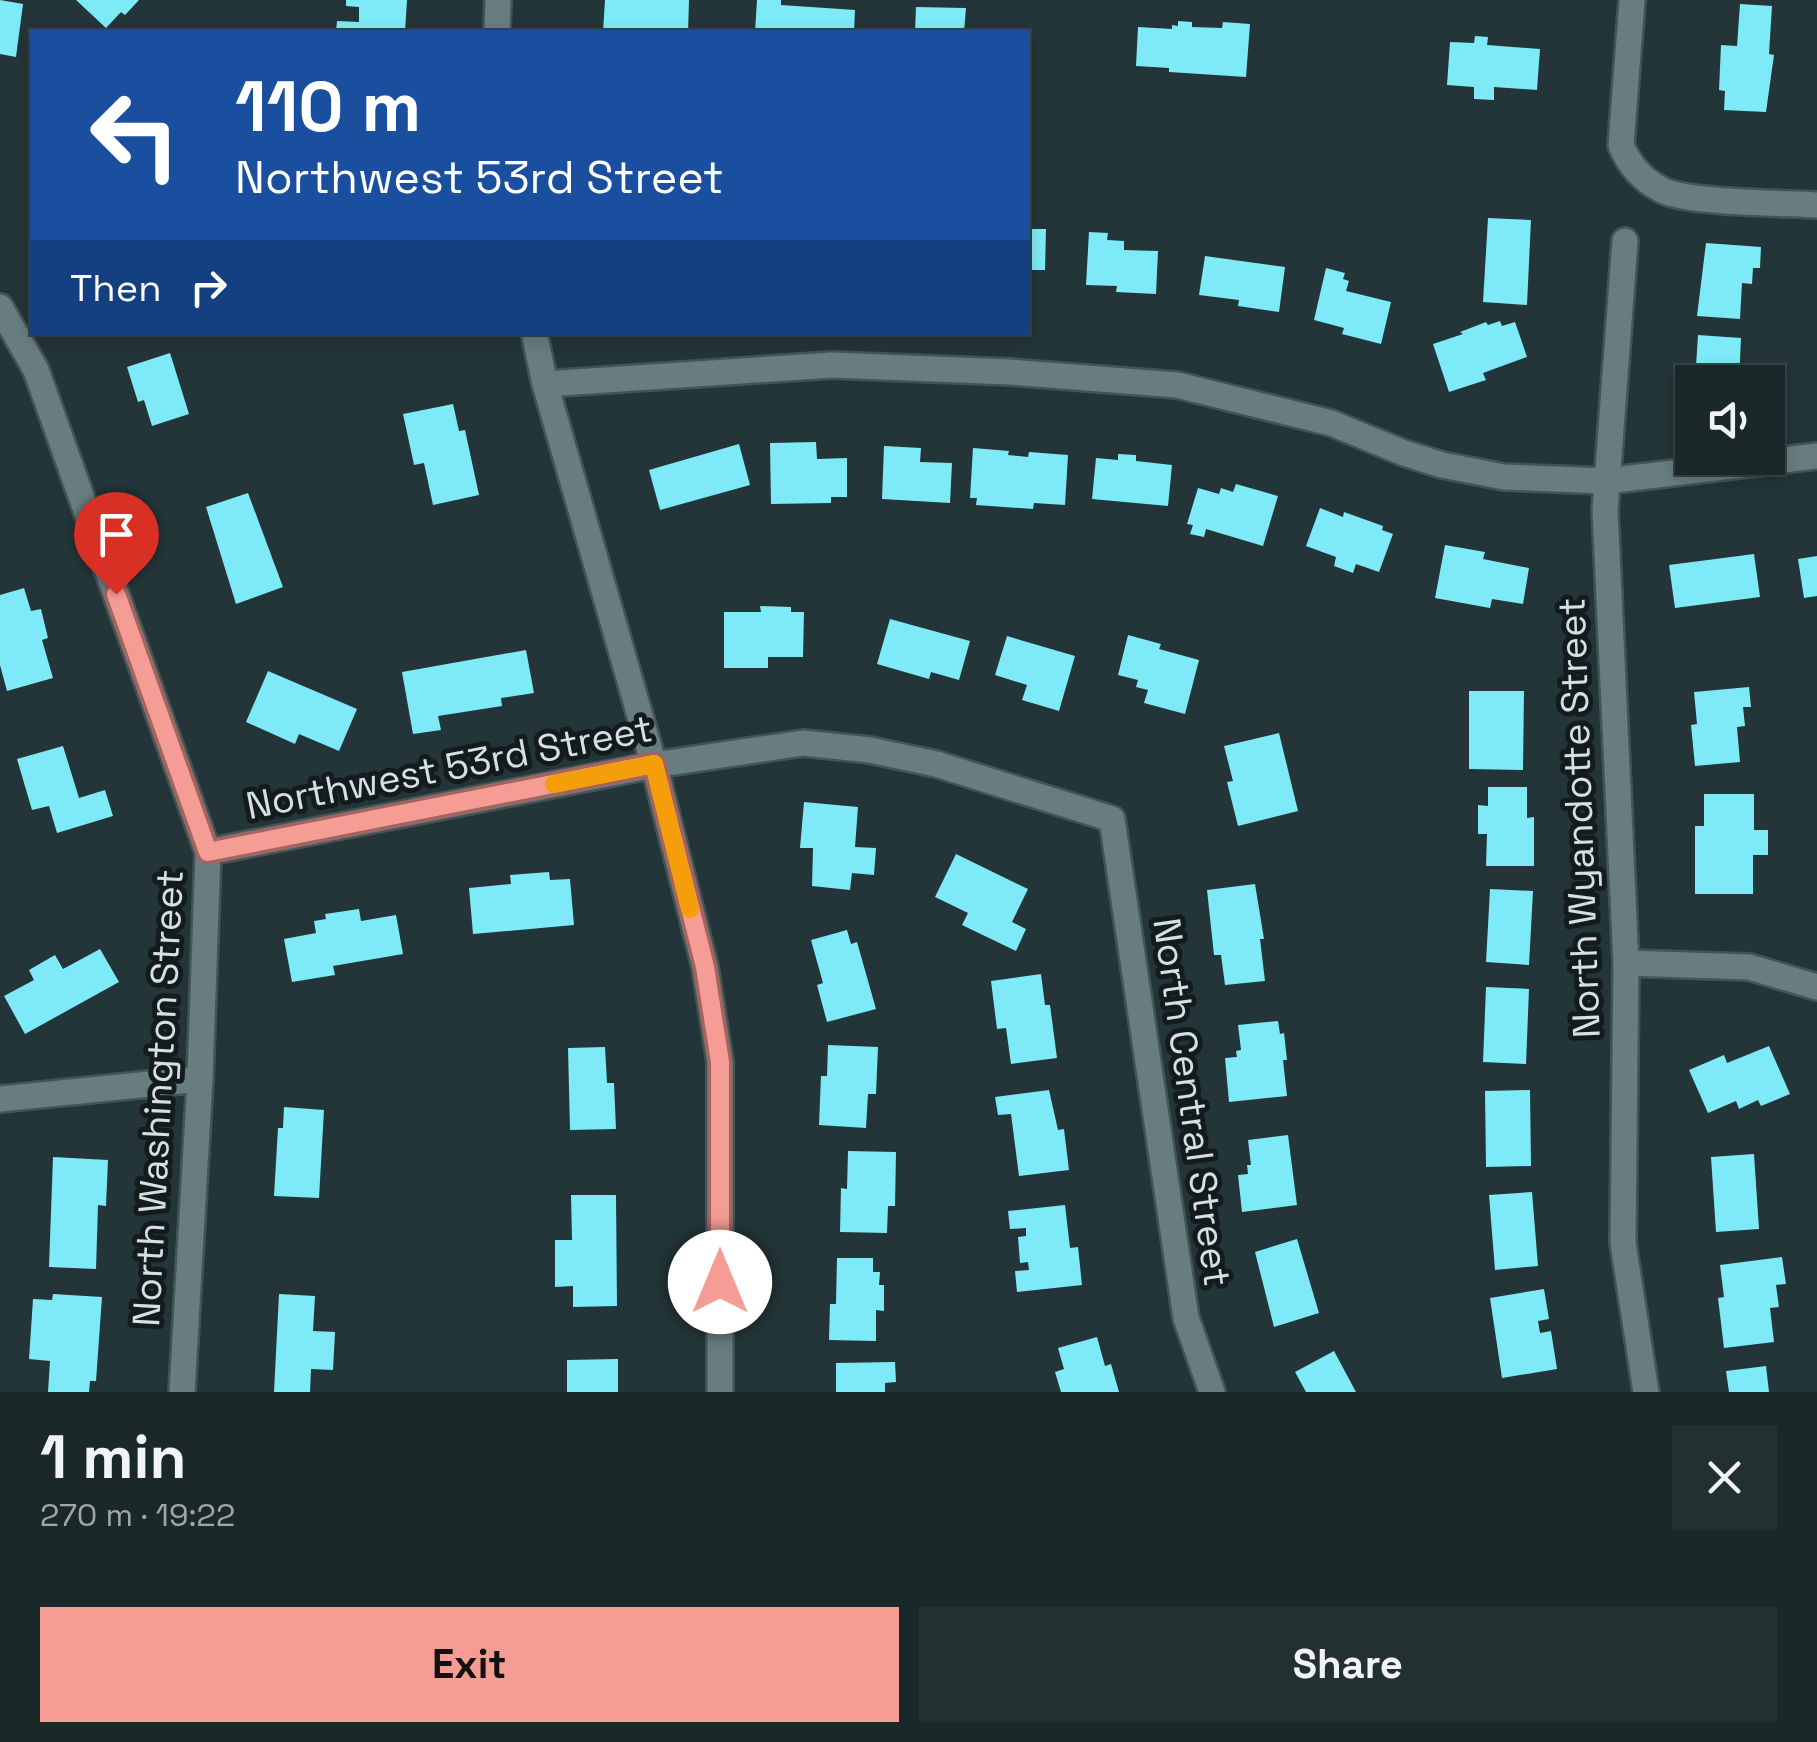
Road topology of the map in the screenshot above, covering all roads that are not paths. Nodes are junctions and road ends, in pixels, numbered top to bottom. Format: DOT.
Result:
graph roads {
  1 [pos="498,0"];
  2 [pos="1632,0"];
  3 [pos="497,30"];
  4 [pos="1806,204"];
  5 [pos="1626,241"];
  6 [pos="0,306"];
  7 [pos="535,335"];
  8 [pos="544,384"];
  9 [pos="1817,456"];
  10 [pos="1606,480"];
  11 [pos="654,764"];
  12 [pos="1112,819"];
  13 [pos="208,852"];
  14 [pos="1626,962"];
  15 [pos="1817,987"];
  16 [pos="200,1079"];
  17 [pos="0,1099"];
  18 [pos="182,1392"];
  19 [pos="720,1392"];
  20 [pos="1212,1392"];
  21 [pos="1646,1392"];
  1 -- 3 [label="street"];
  2 -- 4 [label="street"];
  5 -- 10 [label="street, North Wyandotte Street"];
  6 -- 13 [label="street, North Washington Street"];
  7 -- 8 [label="street"];
  8 -- 10 [label="street"];
  8 -- 11 [label="street"];
  9 -- 10 [label="street"];
  10 -- 14 [label="street, North Wyandotte Street"];
  11 -- 12 [label="street, Northwest 53rd Street"];
  11 -- 13 [label="street, Northwest 53rd Street"];
  11 -- 19 [label="street"];
  12 -- 20 [label="street, North Central Street"];
  13 -- 16 [label="street, North Washington Street"];
  14 -- 15 [label="street"];
  14 -- 21 [label="street, North Wyandotte Street"];
  16 -- 17 [label="street"];
  16 -- 18 [label="street, North Washington Street"];
}
